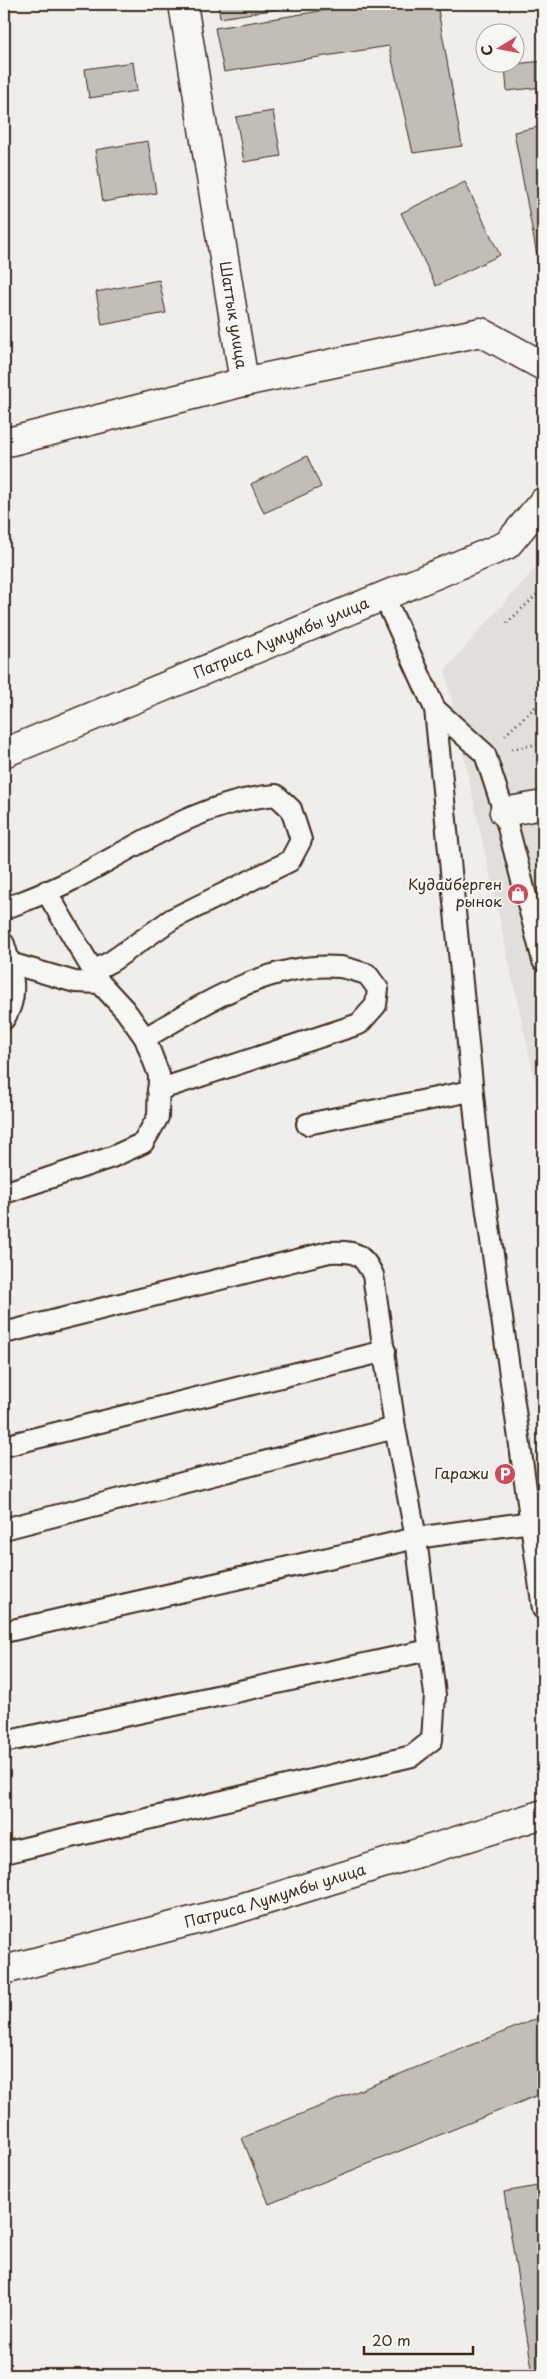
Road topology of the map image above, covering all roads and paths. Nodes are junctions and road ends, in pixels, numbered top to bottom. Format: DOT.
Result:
graph roads {
  1 [pos="183,4"];
  2 [pos="543,366"];
  3 [pos="244,382"];
  4 [pos="4,443"];
  5 [pos="543,502"];
  6 [pos="543,588"];
  7 [pos="384,596"];
  8 [pos="507,623"];
  9 [pos="543,700"];
  10 [pos="435,709"];
  11 [pos="4,754"];
  12 [pos="485,754"];
  13 [pos="543,805"];
  14 [pos="504,812"];
  15 [pos="46,891"];
  16 [pos="4,909"];
  17 [pos="538,913"];
  18 [pos="4,944"];
  19 [pos="543,961"];
  20 [pos="10,963"];
  21 [pos="96,977"];
  22 [pos="4,1020"];
  23 [pos="146,1038"];
  24 [pos="158,1090"];
  25 [pos="472,1091"];
  26 [pos="307,1124"];
  27 [pos="4,1193"];
  28 [pos="4,1333"];
  29 [pos="385,1351"];
  30 [pos="395,1428"];
  31 [pos="4,1446"];
  32 [pos="531,1522"];
  33 [pos="4,1529"];
  34 [pos="416,1538"];
  35 [pos="543,1609"];
  36 [pos="4,1632"];
  37 [pos="429,1650"];
  38 [pos="4,1742"];
  39 [pos="543,1814"];
  40 [pos="4,1852"];
  41 [pos="4,1970"];
  1 -- 3 [label="street, Шаттык улица"];
  2 -- 3 [label="street"];
  3 -- 4 [label="street, Шаттык улица"];
  5 -- 7 [label="street, Патриса Лумумбы улица"];
  6 -- 8 [label="path"];
  7 -- 10 [label="lane"];
  7 -- 11 [label="street, Патриса Лумумбы улица"];
  9 -- 12 [label="path"];
  10 -- 12 [label="lane"];
  10 -- 25 [label="lane"];
  12 -- 14 [label="lane"];
  13 -- 14 [label="street"];
  14 -- 17 [label="lane"];
  15 -- 16 [label="lane"];
  15 -- 21 [label="lane"];
  15 -- 21 [label="lane"];
  17 -- 19 [label="lane"];
  18 -- 20 [label="lane"];
  20 -- 21 [label="lane"];
  20 -- 22 [label="lane"];
  21 -- 23 [label="lane"];
  23 -- 24 [label="lane"];
  23 -- 24 [label="lane"];
  24 -- 27 [label="lane"];
  25 -- 26 [label="lane"];
  25 -- 32 [label="lane"];
  28 -- 29 [label="lane"];
  29 -- 30 [label="lane"];
  29 -- 31 [label="lane"];
  30 -- 33 [label="lane"];
  30 -- 34 [label="lane"];
  32 -- 34 [label="lane"];
  32 -- 35 [label="lane"];
  34 -- 36 [label="lane"];
  34 -- 37 [label="lane"];
  37 -- 38 [label="lane"];
  37 -- 40 [label="lane"];
  39 -- 41 [label="street, Патриса Лумумбы улица"];
}
